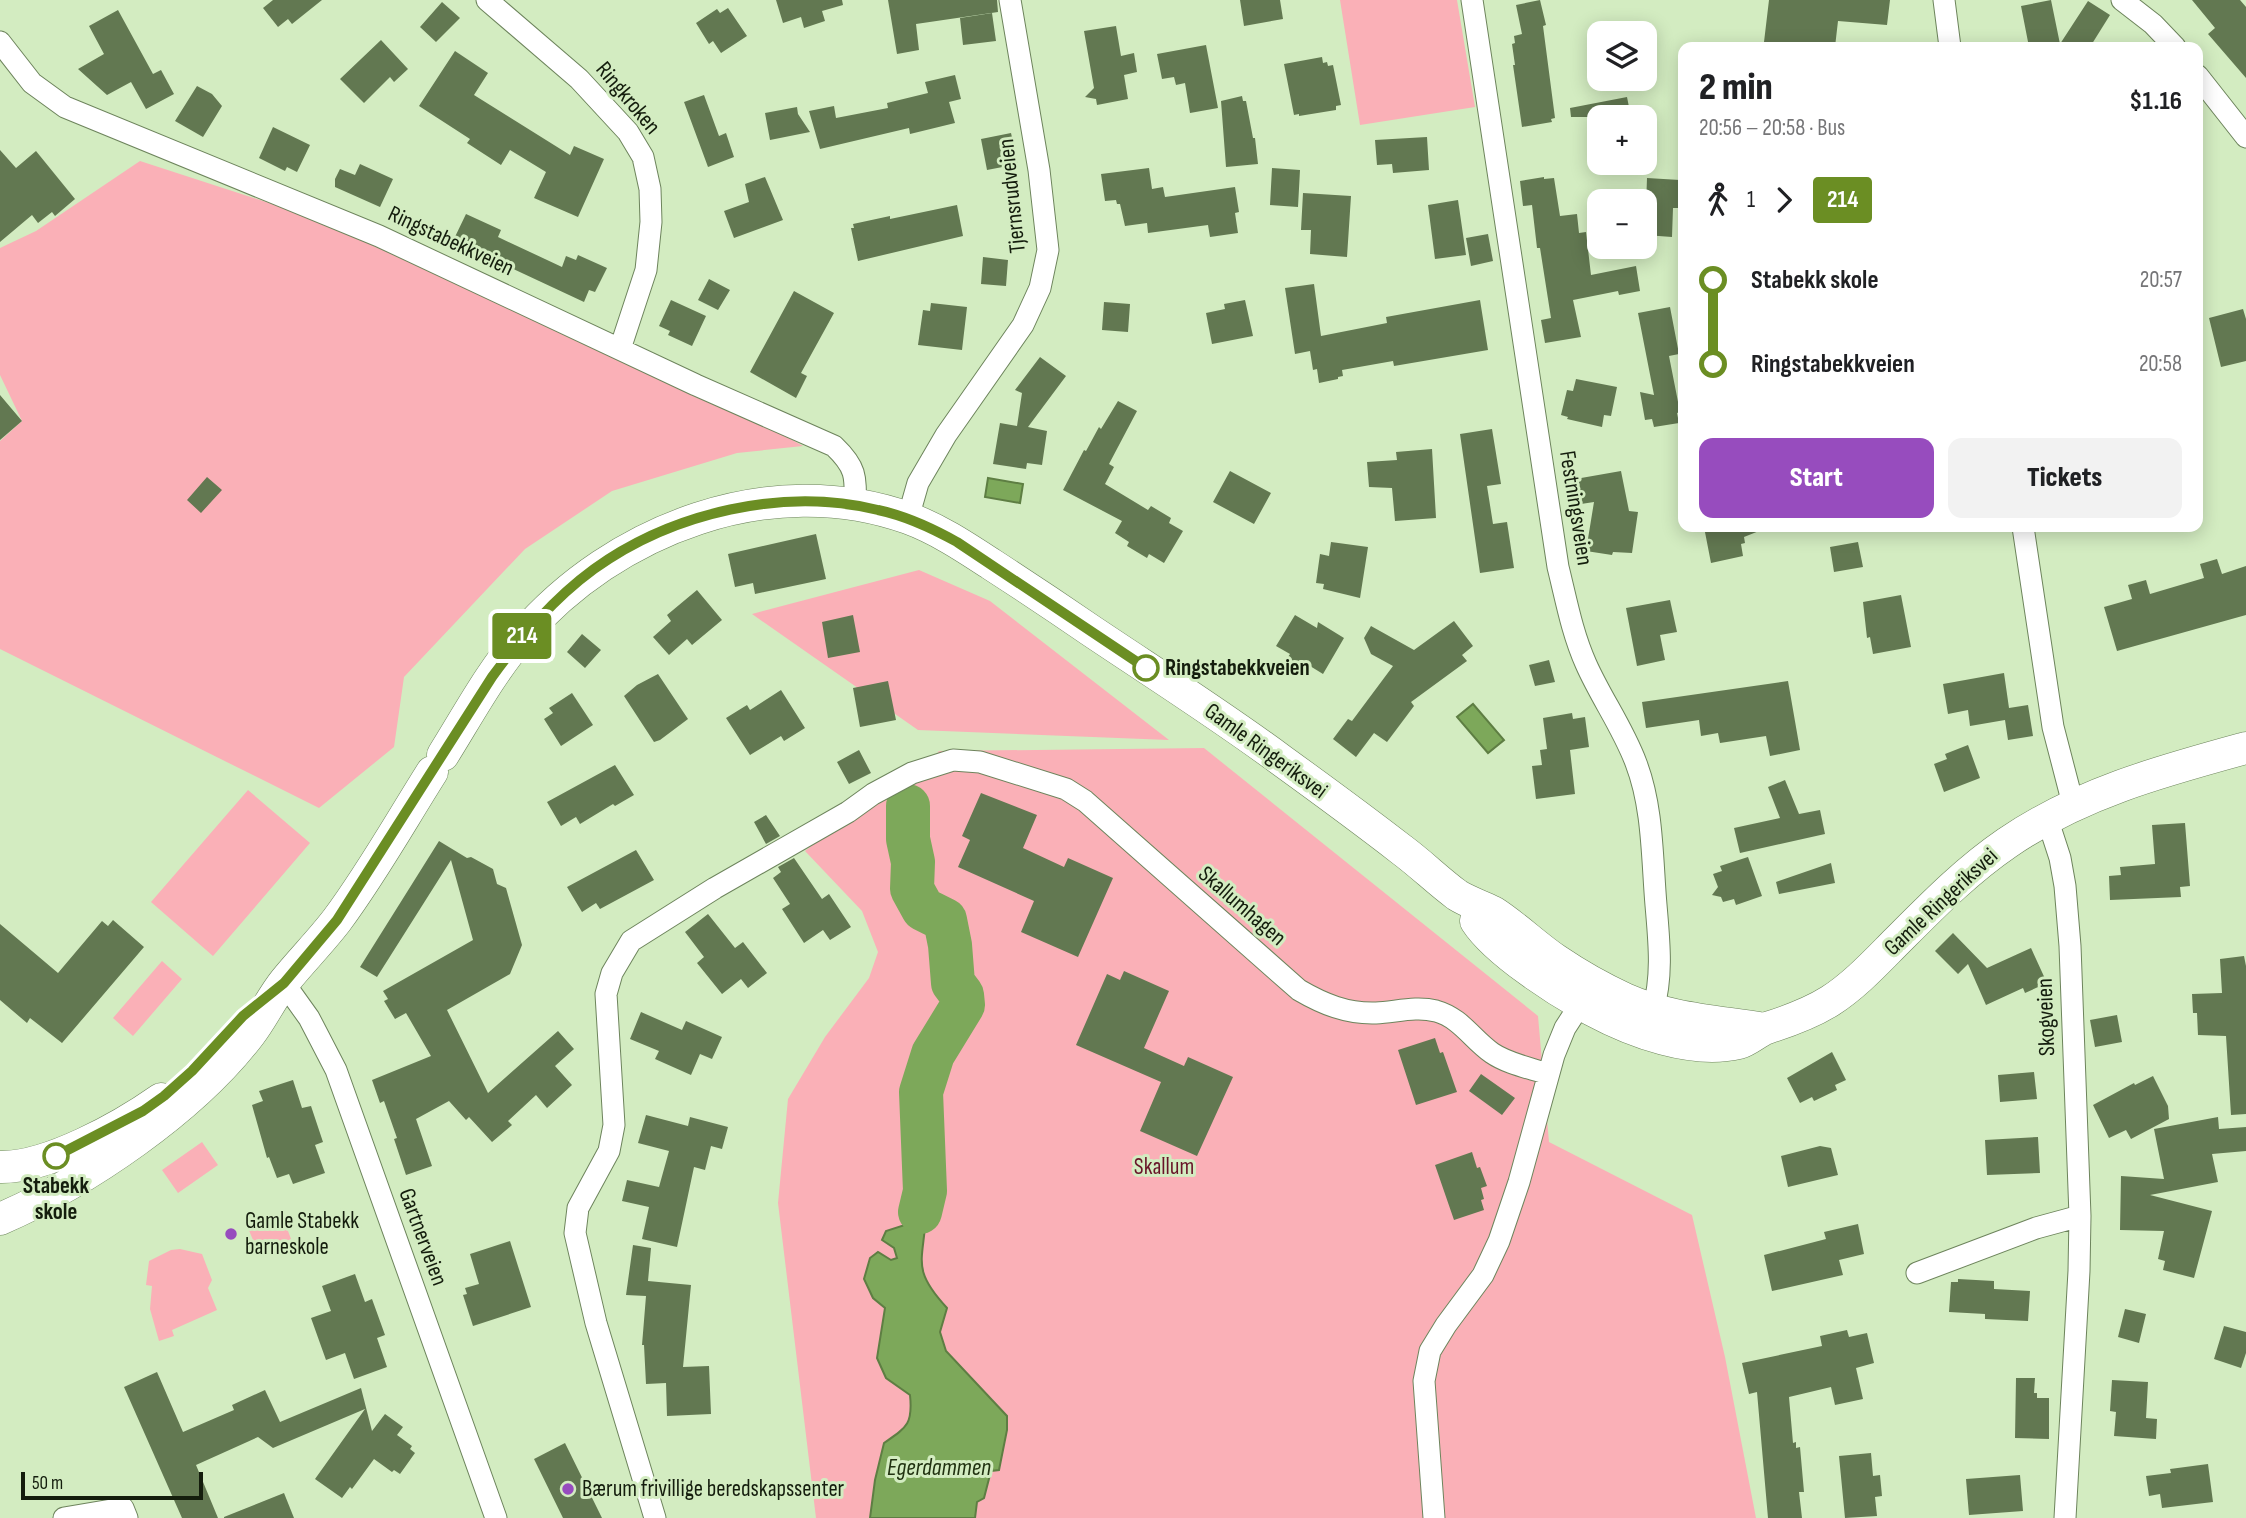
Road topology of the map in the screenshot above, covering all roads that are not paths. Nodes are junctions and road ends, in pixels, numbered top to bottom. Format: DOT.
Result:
graph roads {
  1 [pos="487,0"];
  2 [pos="1010,0"];
  3 [pos="1472,0"];
  4 [pos="1944,0"];
  5 [pos="2122,0"];
  6 [pos="0,41"];
  7 [pos="1949,42"];
  8 [pos="2170,42"];
  9 [pos="2203,82"];
  10 [pos="2246,137"];
  11 [pos="620,349"];
  12 [pos="855,505"];
  13 [pos="908,518"];
  14 [pos="2024,532"];
  15 [pos="2246,748"];
  16 [pos="2060,811"];
  17 [pos="284,983"];
  18 [pos="1587,993"];
  19 [pos="1653,1010"];
  20 [pos="1764,1029"];
  21 [pos="1548,1074"];
  22 [pos="0,1167"];
  23 [pos="2080,1216"];
  24 [pos="0,1219"];
  25 [pos="1917,1273"];
  26 [pos="64,1518"];
  27 [pos="127,1518"];
  28 [pos="496,1518"];
  29 [pos="655,1518"];
  30 [pos="1434,1518"];
  31 [pos="2065,1518"];
  1 -- 11 [label="street, Ringkroken"];
  2 -- 13 [label="street, Tjernsrudveien"];
  3 -- 19 [label="street, Festningsveien"];
  4 -- 7 [label="street"];
  5 -- 8 [label="street"];
  6 -- 11 [label="street, Ringstabekkveien"];
  9 -- 10 [label="street"];
  11 -- 12 [label="street, Ringstabekkveien"];
  12 -- 13 [label="main road, Gamle Ringeriksvei"];
  12 -- 17 [label="main road, Gamle Ringeriksvei"];
  13 -- 18 [label="main road, Gamle Ringeriksvei"];
  14 -- 16 [label="street, Skogveien"];
  15 -- 16 [label="main road, Gamle Ringeriksvei"];
  16 -- 20 [label="main road, Gamle Ringeriksvei"];
  16 -- 23 [label="street, Skogveien"];
  17 -- 22 [label="main road, Gamle Ringeriksvei"];
  17 -- 24 [label="main road, Gamle Ringeriksvei"];
  17 -- 28 [label="street, Gartnerveien"];
  18 -- 19 [label="main road, Gamle Ringeriksvei"];
  18 -- 20 [label="main road, Gamle Ringeriksvei"];
  18 -- 21 [label="street"];
  19 -- 20 [label="main road, Gamle Ringeriksvei"];
  21 -- 29 [label="street, Skallumhagen"];
  21 -- 30 [label="street"];
  23 -- 25 [label="street"];
  23 -- 31 [label="street, Skogveien"];
  26 -- 27 [label="street"];
}
